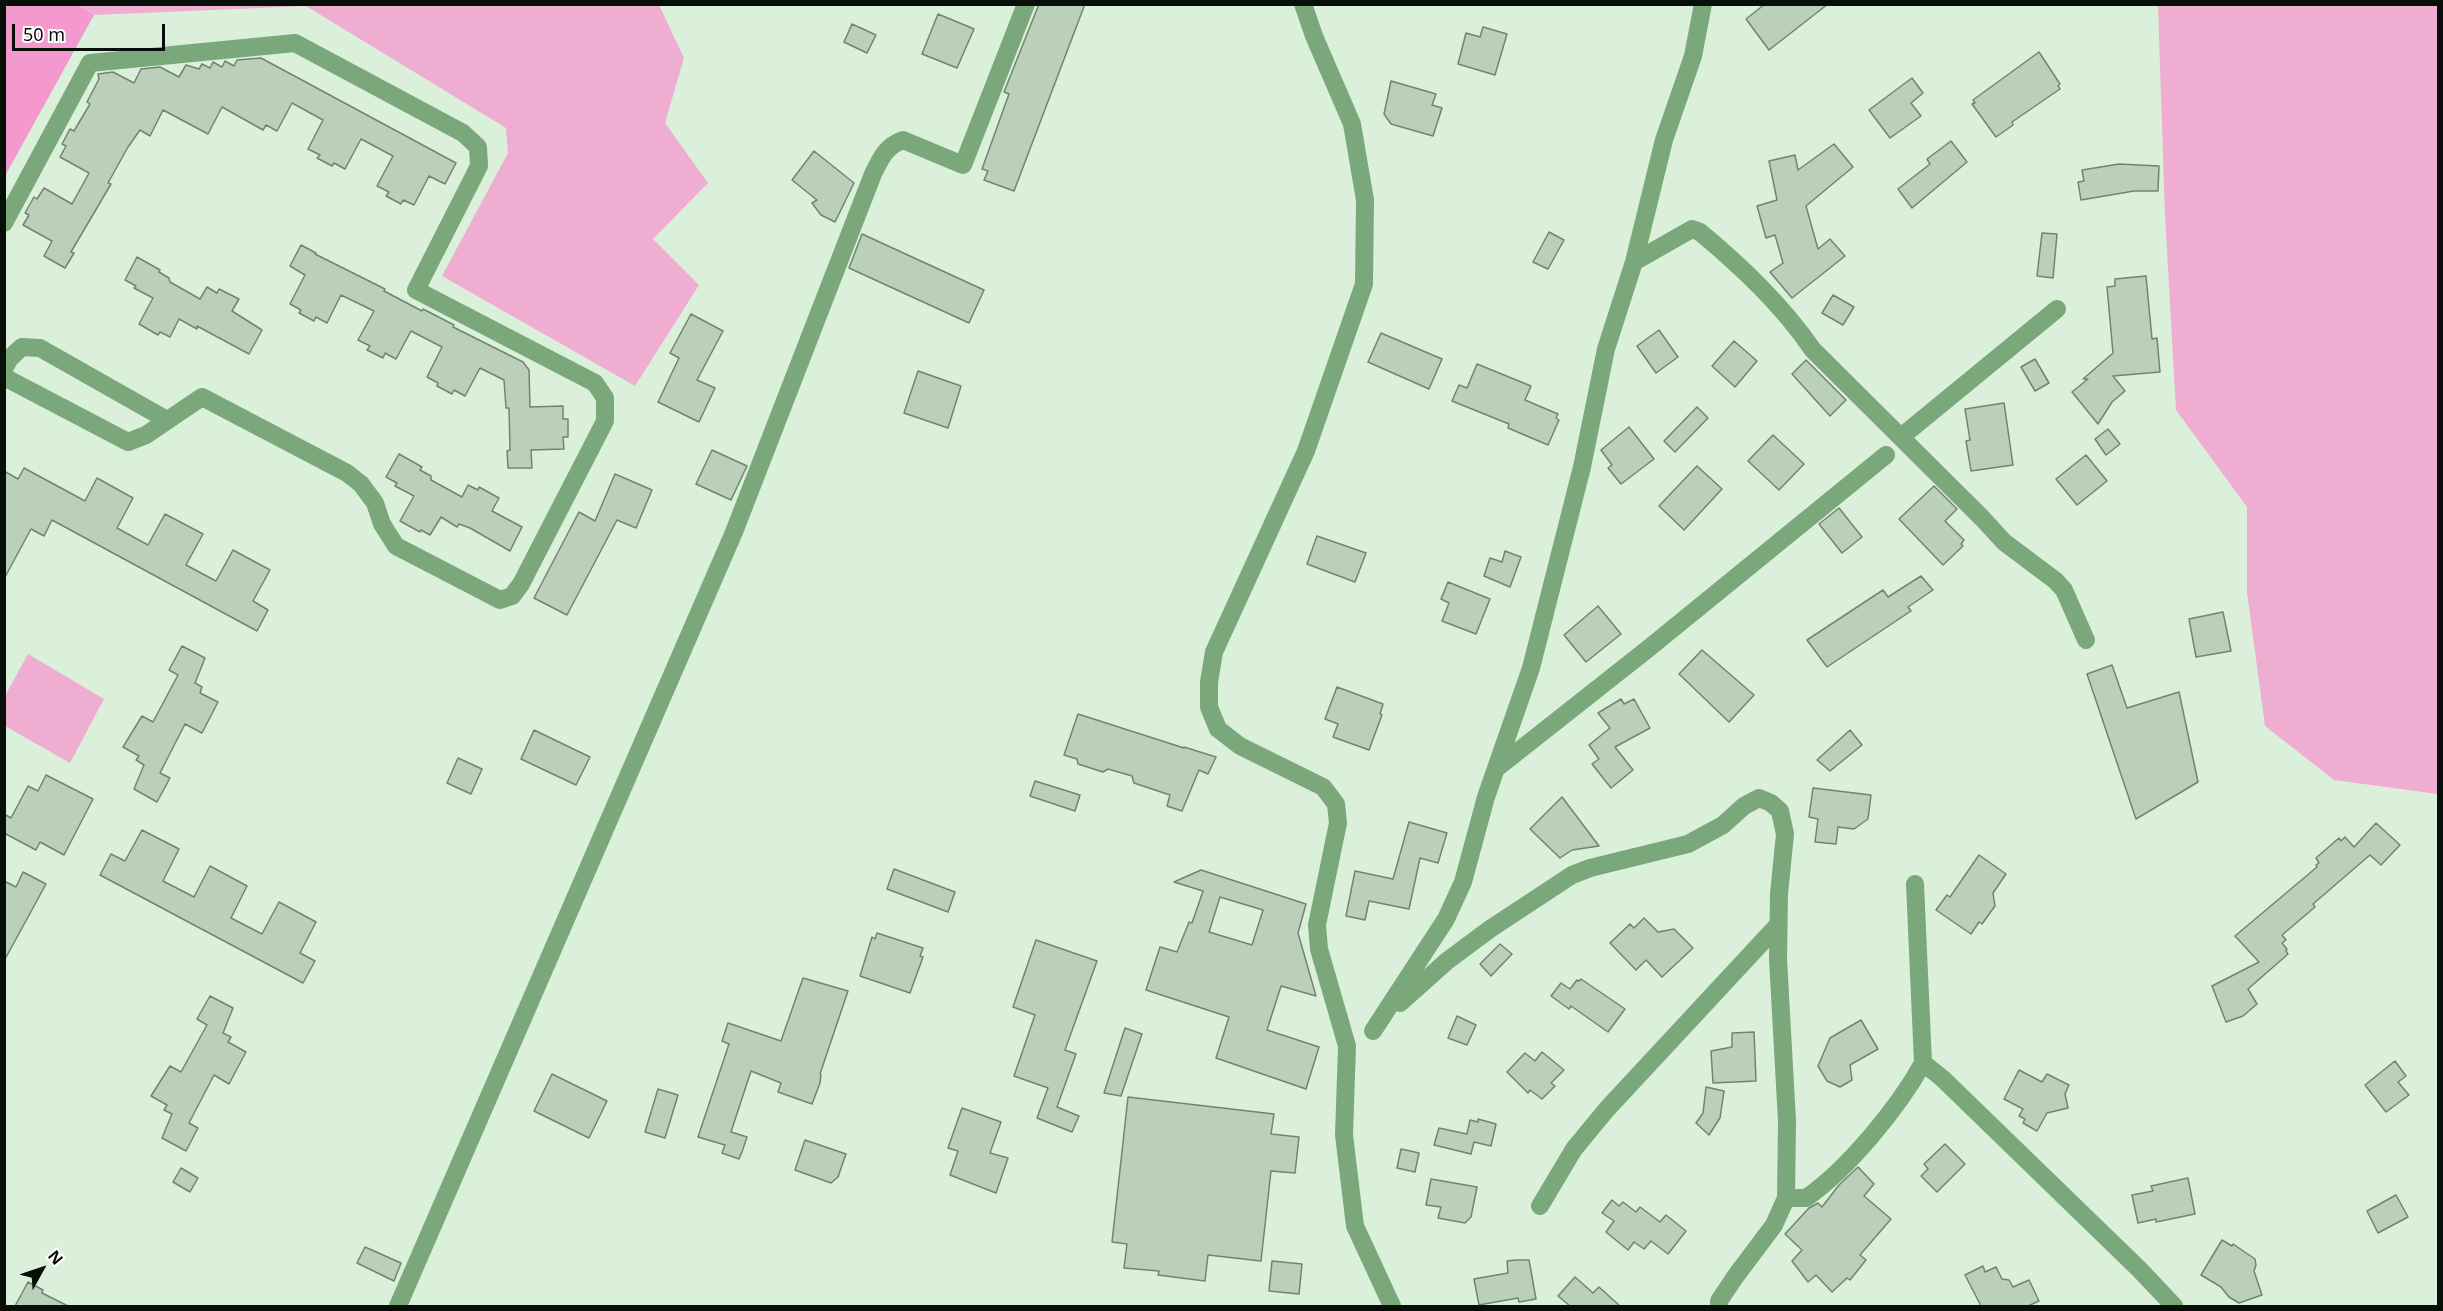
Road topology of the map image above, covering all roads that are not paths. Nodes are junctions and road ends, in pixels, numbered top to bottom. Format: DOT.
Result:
graph roads {
  1 [pos="1026,4"];
  2 [pos="1303,4"];
  3 [pos="1703,4"];
  4 [pos="4,223"];
  5 [pos="1634,262"];
  6 [pos="2057,309"];
  7 [pos="4,369"];
  8 [pos="4,377"];
  9 [pos="167,420"];
  10 [pos="1901,437"];
  11 [pos="1886,455"];
  12 [pos="2086,640"];
  13 [pos="1496,769"];
  14 [pos="1915,885"];
  15 [pos="1778,925"];
  16 [pos="1373,1030"];
  17 [pos="1347,1059"];
  18 [pos="1923,1063"];
  19 [pos="1786,1198"];
  20 [pos="1540,1206"];
  21 [pos="398,1306"];
  22 [pos="1392,1306"];
  23 [pos="1719,1306"];
  24 [pos="2174,1306"];
  1 -- 21 [label="street"];
  2 -- 17 [label="street"];
  3 -- 5 [label="street"];
  4 -- 9 [label="street"];
  5 -- 10 [label="street"];
  5 -- 13 [label="street"];
  6 -- 10 [label="street"];
  7 -- 9 [label="street"];
  8 -- 9 [label="street"];
  10 -- 12 [label="street"];
  11 -- 13 [label="street"];
  13 -- 16 [label="street"];
  14 -- 18 [label="street"];
  15 -- 16 [label="street"];
  15 -- 19 [label="street"];
  15 -- 20 [label="street"];
  16 -- 17 [label="street"];
  17 -- 22 [label="street"];
  18 -- 19 [label="street"];
  18 -- 24 [label="street"];
  19 -- 23 [label="street"];
}
